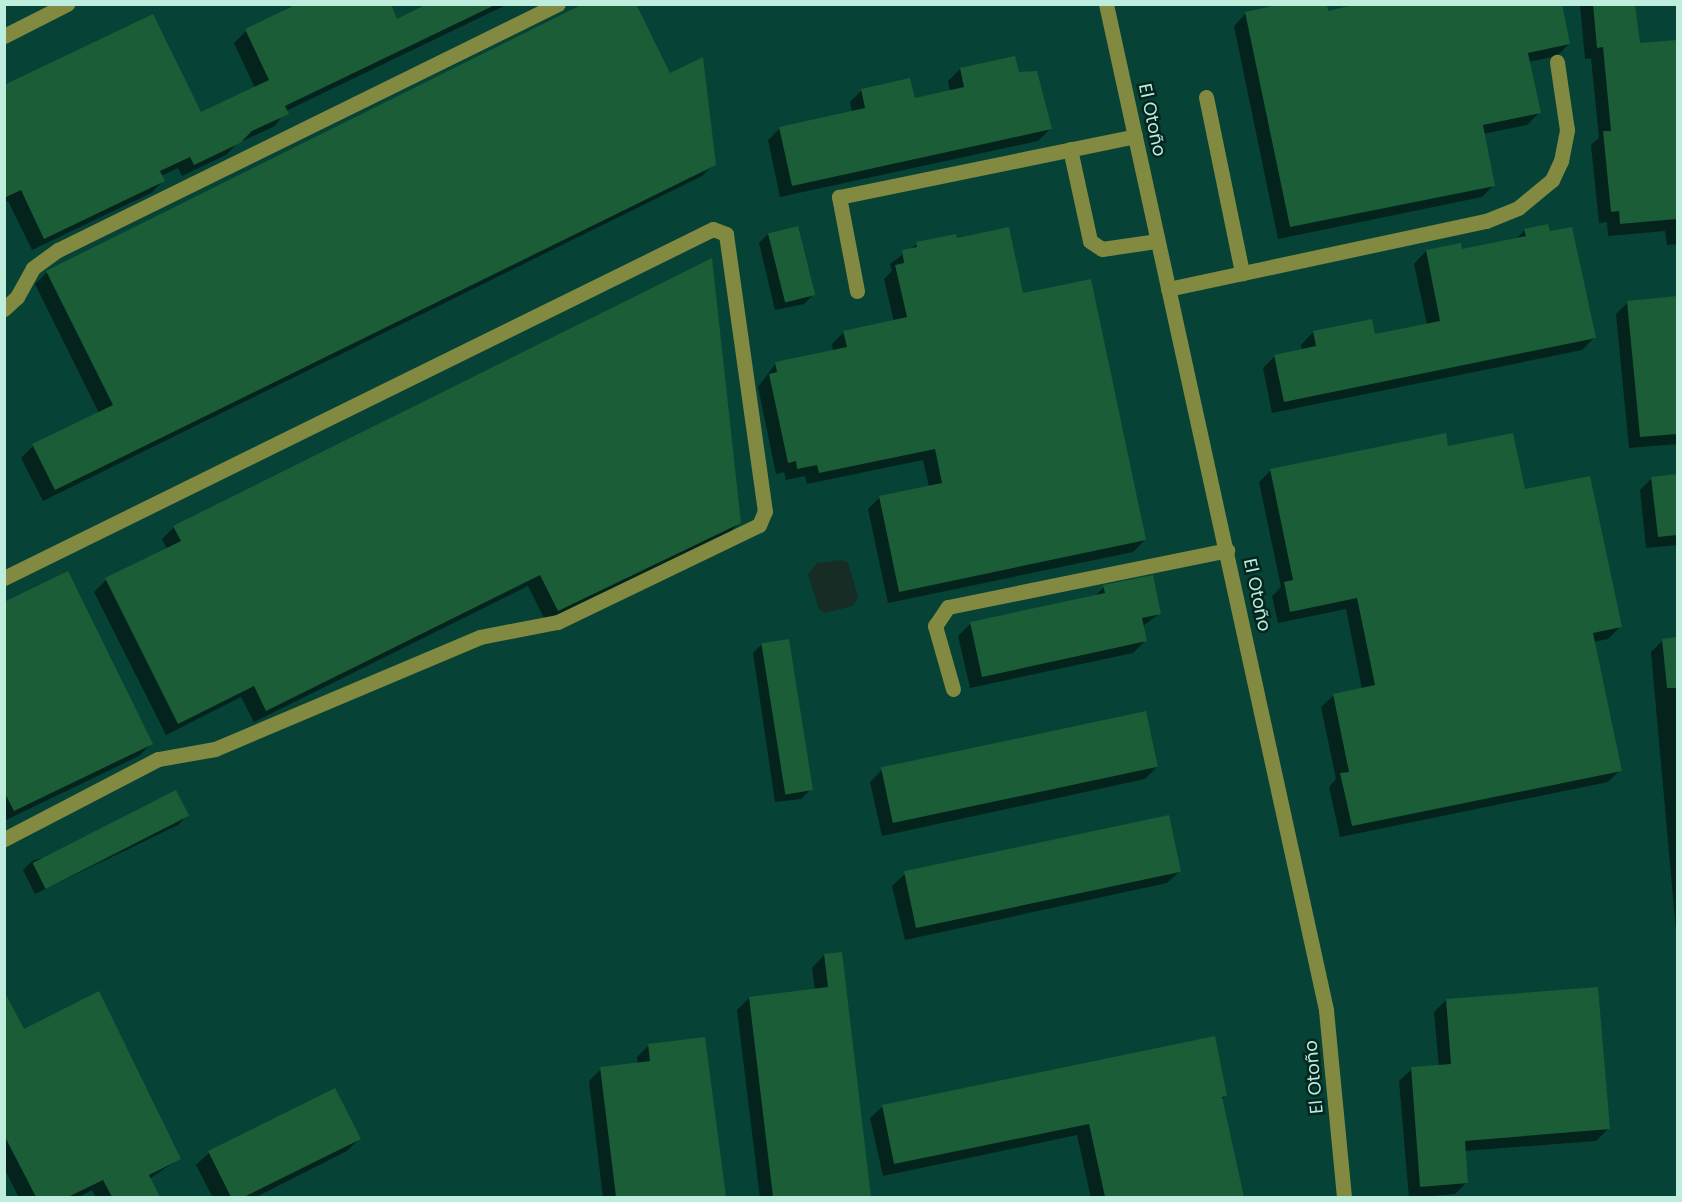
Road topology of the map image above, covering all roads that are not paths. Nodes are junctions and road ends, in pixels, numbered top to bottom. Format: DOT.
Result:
graph roads {
  1 [pos="67,4"];
  2 [pos="558,4"];
  3 [pos="1106,4"];
  4 [pos="4,36"];
  5 [pos="1557,62"];
  6 [pos="1206,97"];
  7 [pos="1135,136"];
  8 [pos="1070,150"];
  9 [pos="1157,241"];
  10 [pos="1242,273"];
  11 [pos="1168,289"];
  12 [pos="857,291"];
  13 [pos="4,309"];
  14 [pos="1227,550"];
  15 [pos="4,578"];
  16 [pos="953,689"];
  17 [pos="4,839"];
  18 [pos="1344,1197"];
  1 -- 4 [label="street"];
  2 -- 13 [label="street"];
  3 -- 7 [label="street, El Otoño"];
  5 -- 10 [label="street"];
  6 -- 10 [label="street"];
  7 -- 8 [label="street"];
  7 -- 9 [label="street, El Otoño"];
  8 -- 9 [label="street"];
  8 -- 12 [label="street"];
  9 -- 11 [label="street, El Otoño"];
  10 -- 11 [label="street"];
  11 -- 14 [label="street, El Otoño"];
  14 -- 16 [label="street"];
  14 -- 18 [label="street, El Otoño"];
  15 -- 17 [label="street"];
}
